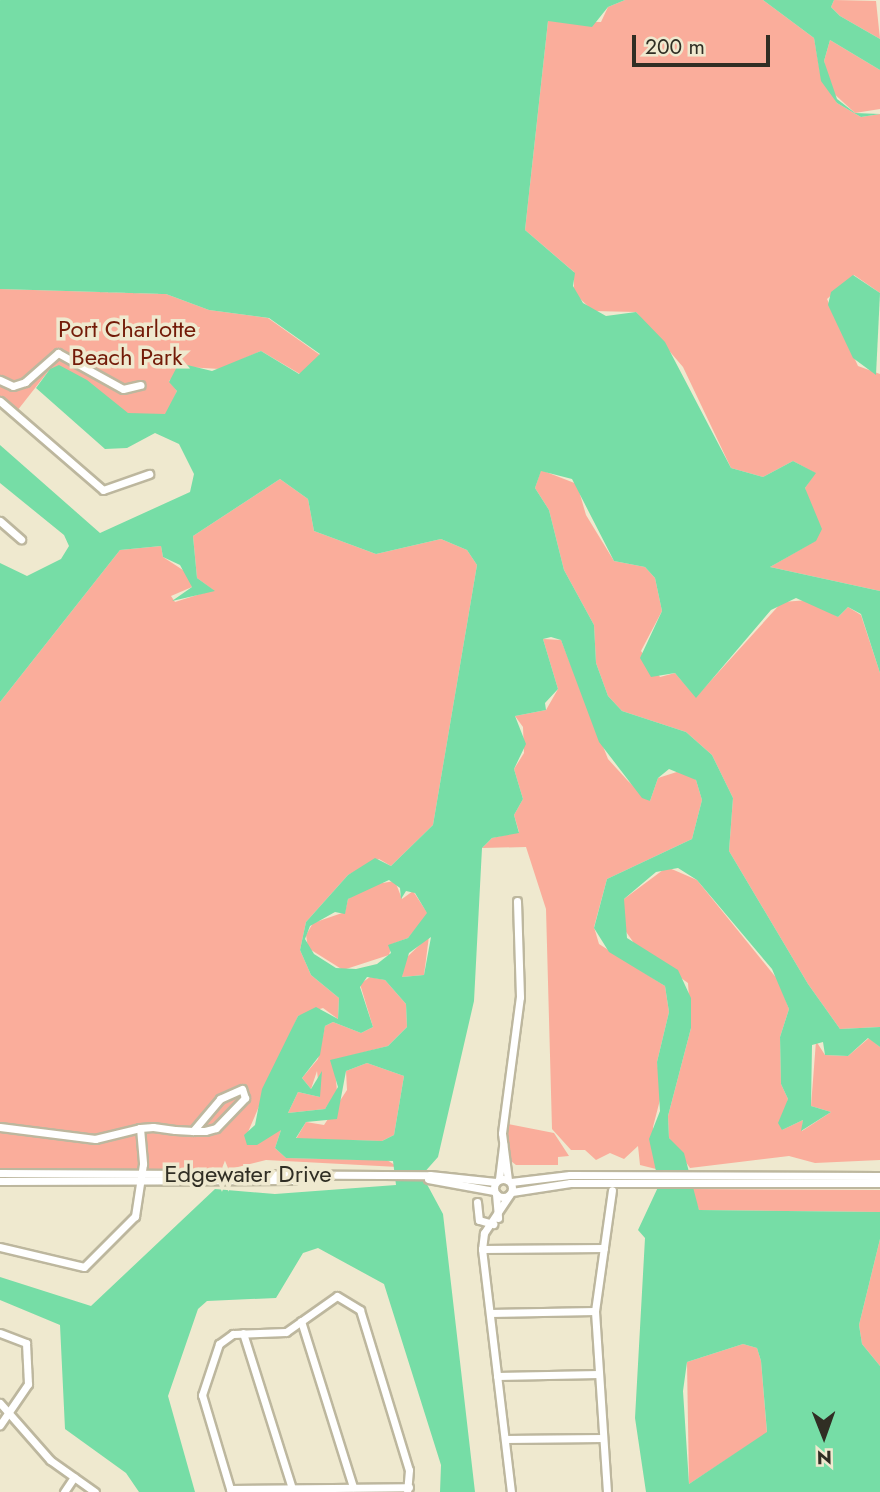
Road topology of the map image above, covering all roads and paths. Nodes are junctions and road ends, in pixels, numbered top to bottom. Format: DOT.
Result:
graph roads {
  1 [pos="0,380"];
  2 [pos="141,385"];
  3 [pos="0,401"];
  4 [pos="149,474"];
  5 [pos="0,521"];
  6 [pos="21,539"];
  7 [pos="517,901"];
  8 [pos="207,1119"];
  9 [pos="219,1126"];
  10 [pos="0,1127"];
  11 [pos="140,1128"];
  12 [pos="192,1131"];
  13 [pos="502,1144"];
  14 [pos="141,1170"];
  15 [pos="0,1173"];
  16 [pos="792,1175"];
  17 [pos="880,1176"];
  18 [pos="654,1179"];
  19 [pos="693,1179"];
  20 [pos="0,1181"];
  21 [pos="510,1181"];
  22 [pos="741,1182"];
  23 [pos="880,1183"];
  24 [pos="496,1186"];
  25 [pos="612,1190"];
  26 [pos="511,1193"];
  27 [pos="477,1202"];
  28 [pos="495,1221"];
  29 [pos="0,1247"];
  30 [pos="604,1248"];
  31 [pos="482,1249"];
  32 [pos="595,1311"];
  33 [pos="490,1312"];
  34 [pos="301,1321"];
  35 [pos="0,1333"];
  36 [pos="243,1334"];
  37 [pos="599,1374"];
  38 [pos="498,1376"];
  39 [pos="0,1403"];
  40 [pos="12,1412"];
  41 [pos="0,1425"];
  42 [pos="603,1438"];
  43 [pos="505,1439"];
  44 [pos="74,1477"];
  45 [pos="353,1487"];
  46 [pos="292,1488"];
  47 [pos="408,1489"];
  48 [pos="231,1491"];
  49 [pos="65,1492"];
  50 [pos="95,1492"];
  51 [pos="512,1492"];
  52 [pos="607,1492"];
  1 -- 2 [label="street"];
  3 -- 4 [label="street"];
  5 -- 6 [label="street"];
  7 -- 13 [label="street"];
  8 -- 9 [label="street"];
  8 -- 9 [label="street"];
  8 -- 12 [label="street"];
  9 -- 12 [label="street"];
  10 -- 11 [label="street"];
  11 -- 12 [label="street"];
  11 -- 14 [label="street"];
  13 -- 21 [label="street"];
  13 -- 24 [label="street"];
  14 -- 15 [label="street, Edgewater Drive"];
  14 -- 20 [label="street, Edgewater Drive"];
  14 -- 24 [label="street, Edgewater Drive"];
  14 -- 29 [label="street"];
  16 -- 17 [label="street"];
  16 -- 19 [label="street"];
  16 -- 22 [label="street"];
  18 -- 19 [label="street"];
  18 -- 21 [label="street"];
  18 -- 26 [label="street"];
  19 -- 22 [label="street"];
  21 -- 24 [label="street"];
  21 -- 26 [label="street"];
  22 -- 23 [label="street"];
  24 -- 26 [label="street"];
  24 -- 28 [label="street"];
  25 -- 30 [label="street"];
  26 -- 28 [label="street"];
  27 -- 28 [label="street"];
  28 -- 31 [label="street"];
  30 -- 31 [label="street"];
  30 -- 32 [label="street"];
  31 -- 33 [label="street"];
  32 -- 33 [label="street"];
  32 -- 37 [label="street"];
  33 -- 38 [label="street"];
  34 -- 36 [label="street"];
  34 -- 45 [label="street"];
  34 -- 47 [label="street"];
  35 -- 40 [label="street"];
  36 -- 46 [label="street"];
  36 -- 48 [label="street"];
  37 -- 38 [label="street"];
  37 -- 42 [label="street"];
  38 -- 43 [label="street"];
  39 -- 40 [label="street"];
  40 -- 41 [label="street"];
  40 -- 44 [label="street"];
  42 -- 43 [label="street"];
  42 -- 52 [label="street"];
  43 -- 51 [label="street"];
  44 -- 49 [label="street"];
  44 -- 50 [label="street"];
  45 -- 46 [label="street"];
  45 -- 47 [label="street"];
  46 -- 48 [label="street"];
}
